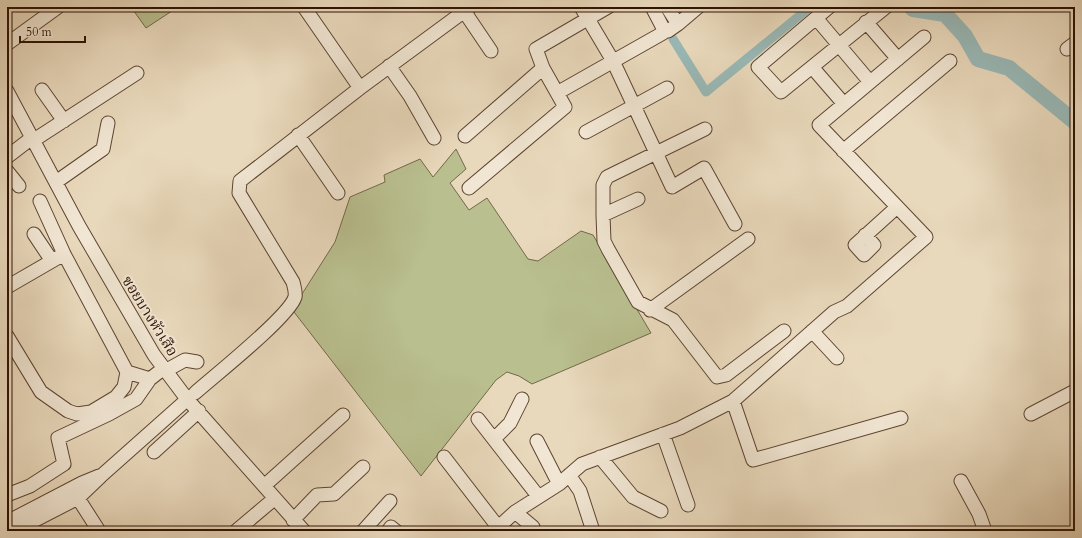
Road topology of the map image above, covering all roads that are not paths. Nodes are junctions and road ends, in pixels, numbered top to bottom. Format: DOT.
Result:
graph roads {
  1 [pos="58,7"];
  2 [pos="304,7"];
  3 [pos="581,7"];
  4 [pos="608,7"];
  5 [pos="652,7"];
  6 [pos="667,7"];
  7 [pos="698,7"];
  8 [pos="829,7"];
  9 [pos="886,7"];
  10 [pos="467,9"];
  11 [pos="816,18"];
  12 [pos="587,19"];
  13 [pos="866,22"];
  14 [pos="924,37"];
  15 [pos="7,44"];
  16 [pos="839,45"];
  17 [pos="491,51"];
  18 [pos="898,59"];
  19 [pos="613,61"];
  20 [pos="950,61"];
  21 [pos="389,66"];
  22 [pos="812,67"];
  23 [pos="543,68"];
  24 [pos="137,73"];
  25 [pos="870,82"];
  26 [pos="360,88"];
  27 [pos="667,88"];
  28 [pos="42,90"];
  29 [pos="7,91"];
  30 [pos="557,93"];
  31 [pos="844,104"];
  32 [pos="634,106"];
  33 [pos="64,121"];
  34 [pos="108,123"];
  35 [pos="705,129"];
  36 [pos="586,132"];
  37 [pos="298,135"];
  38 [pos="465,136"];
  39 [pos="33,138"];
  40 [pos="434,138"];
  41 [pos="843,151"];
  42 [pos="654,153"];
  43 [pos="7,157"];
  44 [pos="7,171"];
  45 [pos="56,182"];
  46 [pos="19,186"];
  47 [pos="469,188"];
  48 [pos="338,193"];
  49 [pos="638,199"];
  50 [pos="40,201"];
  51 [pos="897,207"];
  52 [pos="603,215"];
  53 [pos="735,224"];
  54 [pos="34,234"];
  55 [pos="865,235"];
  56 [pos="748,238"];
  57 [pos="64,254"];
  58 [pos="52,261"];
  59 [pos="7,288"];
  60 [pos="650,310"];
  61 [pos="784,331"];
  62 [pos="812,331"];
  63 [pos="7,336"];
  64 [pos="838,358"];
  65 [pos="197,362"];
  66 [pos="165,369"];
  67 [pos="127,372"];
  68 [pos="150,379"];
  69 [pos="1075,391"];
  70 [pos="191,396"];
  71 [pos="522,399"];
  72 [pos="733,400"];
  73 [pos="198,411"];
  74 [pos="1031,414"];
  75 [pos="343,415"];
  76 [pos="901,418"];
  77 [pos="478,419"];
  78 [pos="663,434"];
  79 [pos="494,439"];
  80 [pos="537,440"];
  81 [pos="154,452"];
  82 [pos="600,457"];
  83 [pos="444,458"];
  84 [pos="363,467"];
  85 [pos="570,475"];
  86 [pos="961,482"];
  87 [pos="559,484"];
  88 [pos="264,486"];
  89 [pos="75,493"];
  90 [pos="7,495"];
  91 [pos="538,496"];
  92 [pos="274,499"];
  93 [pos="390,501"];
  94 [pos="688,505"];
  95 [pos="661,511"];
  96 [pos="516,512"];
  97 [pos="293,520"];
  98 [pos="7,522"];
  99 [pos="496,529"];
  100 [pos="97,530"];
  101 [pos="14,531"];
  102 [pos="236,531"];
  103 [pos="304,531"];
  104 [pos="363,531"];
  105 [pos="388,531"];
  106 [pos="396,531"];
  107 [pos="533,531"];
  108 [pos="593,531"];
  109 [pos="985,531"];
  1 -- 15 [label="street"];
  2 -- 26 [label="street"];
  3 -- 12 [label="street"];
  4 -- 12 [label="street"];
  5 -- 19 [label="street"];
  6 -- 7 [label="street"];
  8 -- 11 [label="street"];
  9 -- 13 [label="street"];
  10 -- 17 [label="street"];
  10 -- 21 [label="street"];
  11 -- 16 [label="street"];
  11 -- 22 [label="street"];
  12 -- 19 [label="street"];
  12 -- 23 [label="street"];
  13 -- 16 [label="street"];
  13 -- 18 [label="street"];
  14 -- 18 [label="street"];
  16 -- 22 [label="street"];
  16 -- 25 [label="street"];
  18 -- 25 [label="street"];
  19 -- 30 [label="street"];
  19 -- 32 [label="street"];
  20 -- 41 [label="street"];
  21 -- 26 [label="street"];
  21 -- 40 [label="street"];
  22 -- 31 [label="street"];
  23 -- 30 [label="street"];
  23 -- 38 [label="street"];
  24 -- 33 [label="street"];
  25 -- 31 [label="street"];
  26 -- 37 [label="street"];
  27 -- 32 [label="street"];
  28 -- 33 [label="street"];
  29 -- 39 [label="street, ซอยบางหัวเสือ"];
  30 -- 47 [label="street"];
  31 -- 41 [label="street"];
  32 -- 36 [label="street"];
  32 -- 42 [label="street"];
  33 -- 39 [label="street"];
  34 -- 45 [label="street"];
  35 -- 42 [label="street"];
  37 -- 48 [label="street"];
  37 -- 70 [label="street"];
  39 -- 43 [label="street"];
  39 -- 45 [label="street, ซอยบางหัวเสือ"];
  41 -- 51 [label="street"];
  42 -- 52 [label="street"];
  42 -- 53 [label="street"];
  44 -- 46 [label="street"];
  45 -- 66 [label="street, ซอยบางหัวเสือ"];
  49 -- 52 [label="street"];
  50 -- 57 [label="street"];
  51 -- 55 [label="street"];
  51 -- 62 [label="street"];
  52 -- 60 [label="street"];
  54 -- 58 [label="street"];
  56 -- 60 [label="street"];
  57 -- 58 [label="street"];
  57 -- 67 [label="street"];
  58 -- 59 [label="street"];
  60 -- 61 [label="street"];
  62 -- 64 [label="street"];
  62 -- 72 [label="street"];
  63 -- 67 [label="street"];
  65 -- 66 [label="street"];
  66 -- 68 [label="street"];
  66 -- 70 [label="street, ซอยบางหัวเสือ"];
  67 -- 68 [label="street"];
  68 -- 90 [label="street"];
  69 -- 74 [label="street"];
  70 -- 73 [label="street, ซอยบางหัวเสือ"];
  70 -- 89 [label="street"];
  71 -- 79 [label="street"];
  72 -- 76 [label="street"];
  72 -- 78 [label="street"];
  73 -- 81 [label="street"];
  73 -- 88 [label="street, ซอยบางหัวเสือ"];
  75 -- 88 [label="street"];
  77 -- 79 [label="street"];
  78 -- 82 [label="street"];
  78 -- 94 [label="street"];
  79 -- 91 [label="street"];
  80 -- 87 [label="street"];
  82 -- 85 [label="street"];
  82 -- 95 [label="street"];
  83 -- 99 [label="street"];
  84 -- 97 [label="street"];
  85 -- 87 [label="street"];
  85 -- 108 [label="street"];
  86 -- 109 [label="street"];
  87 -- 91 [label="street"];
  88 -- 92 [label="street, ซอยบางหัวเสือ"];
  89 -- 98 [label="street"];
  89 -- 100 [label="street"];
  89 -- 101 [label="street"];
  91 -- 96 [label="street"];
  92 -- 97 [label="street, ซอยบางหัวเสือ"];
  92 -- 102 [label="street"];
  93 -- 104 [label="street"];
  96 -- 99 [label="street"];
  96 -- 107 [label="street"];
  97 -- 103 [label="street, ซอยบางหัวเสือ"];
  105 -- 106 [label="street"];
}
